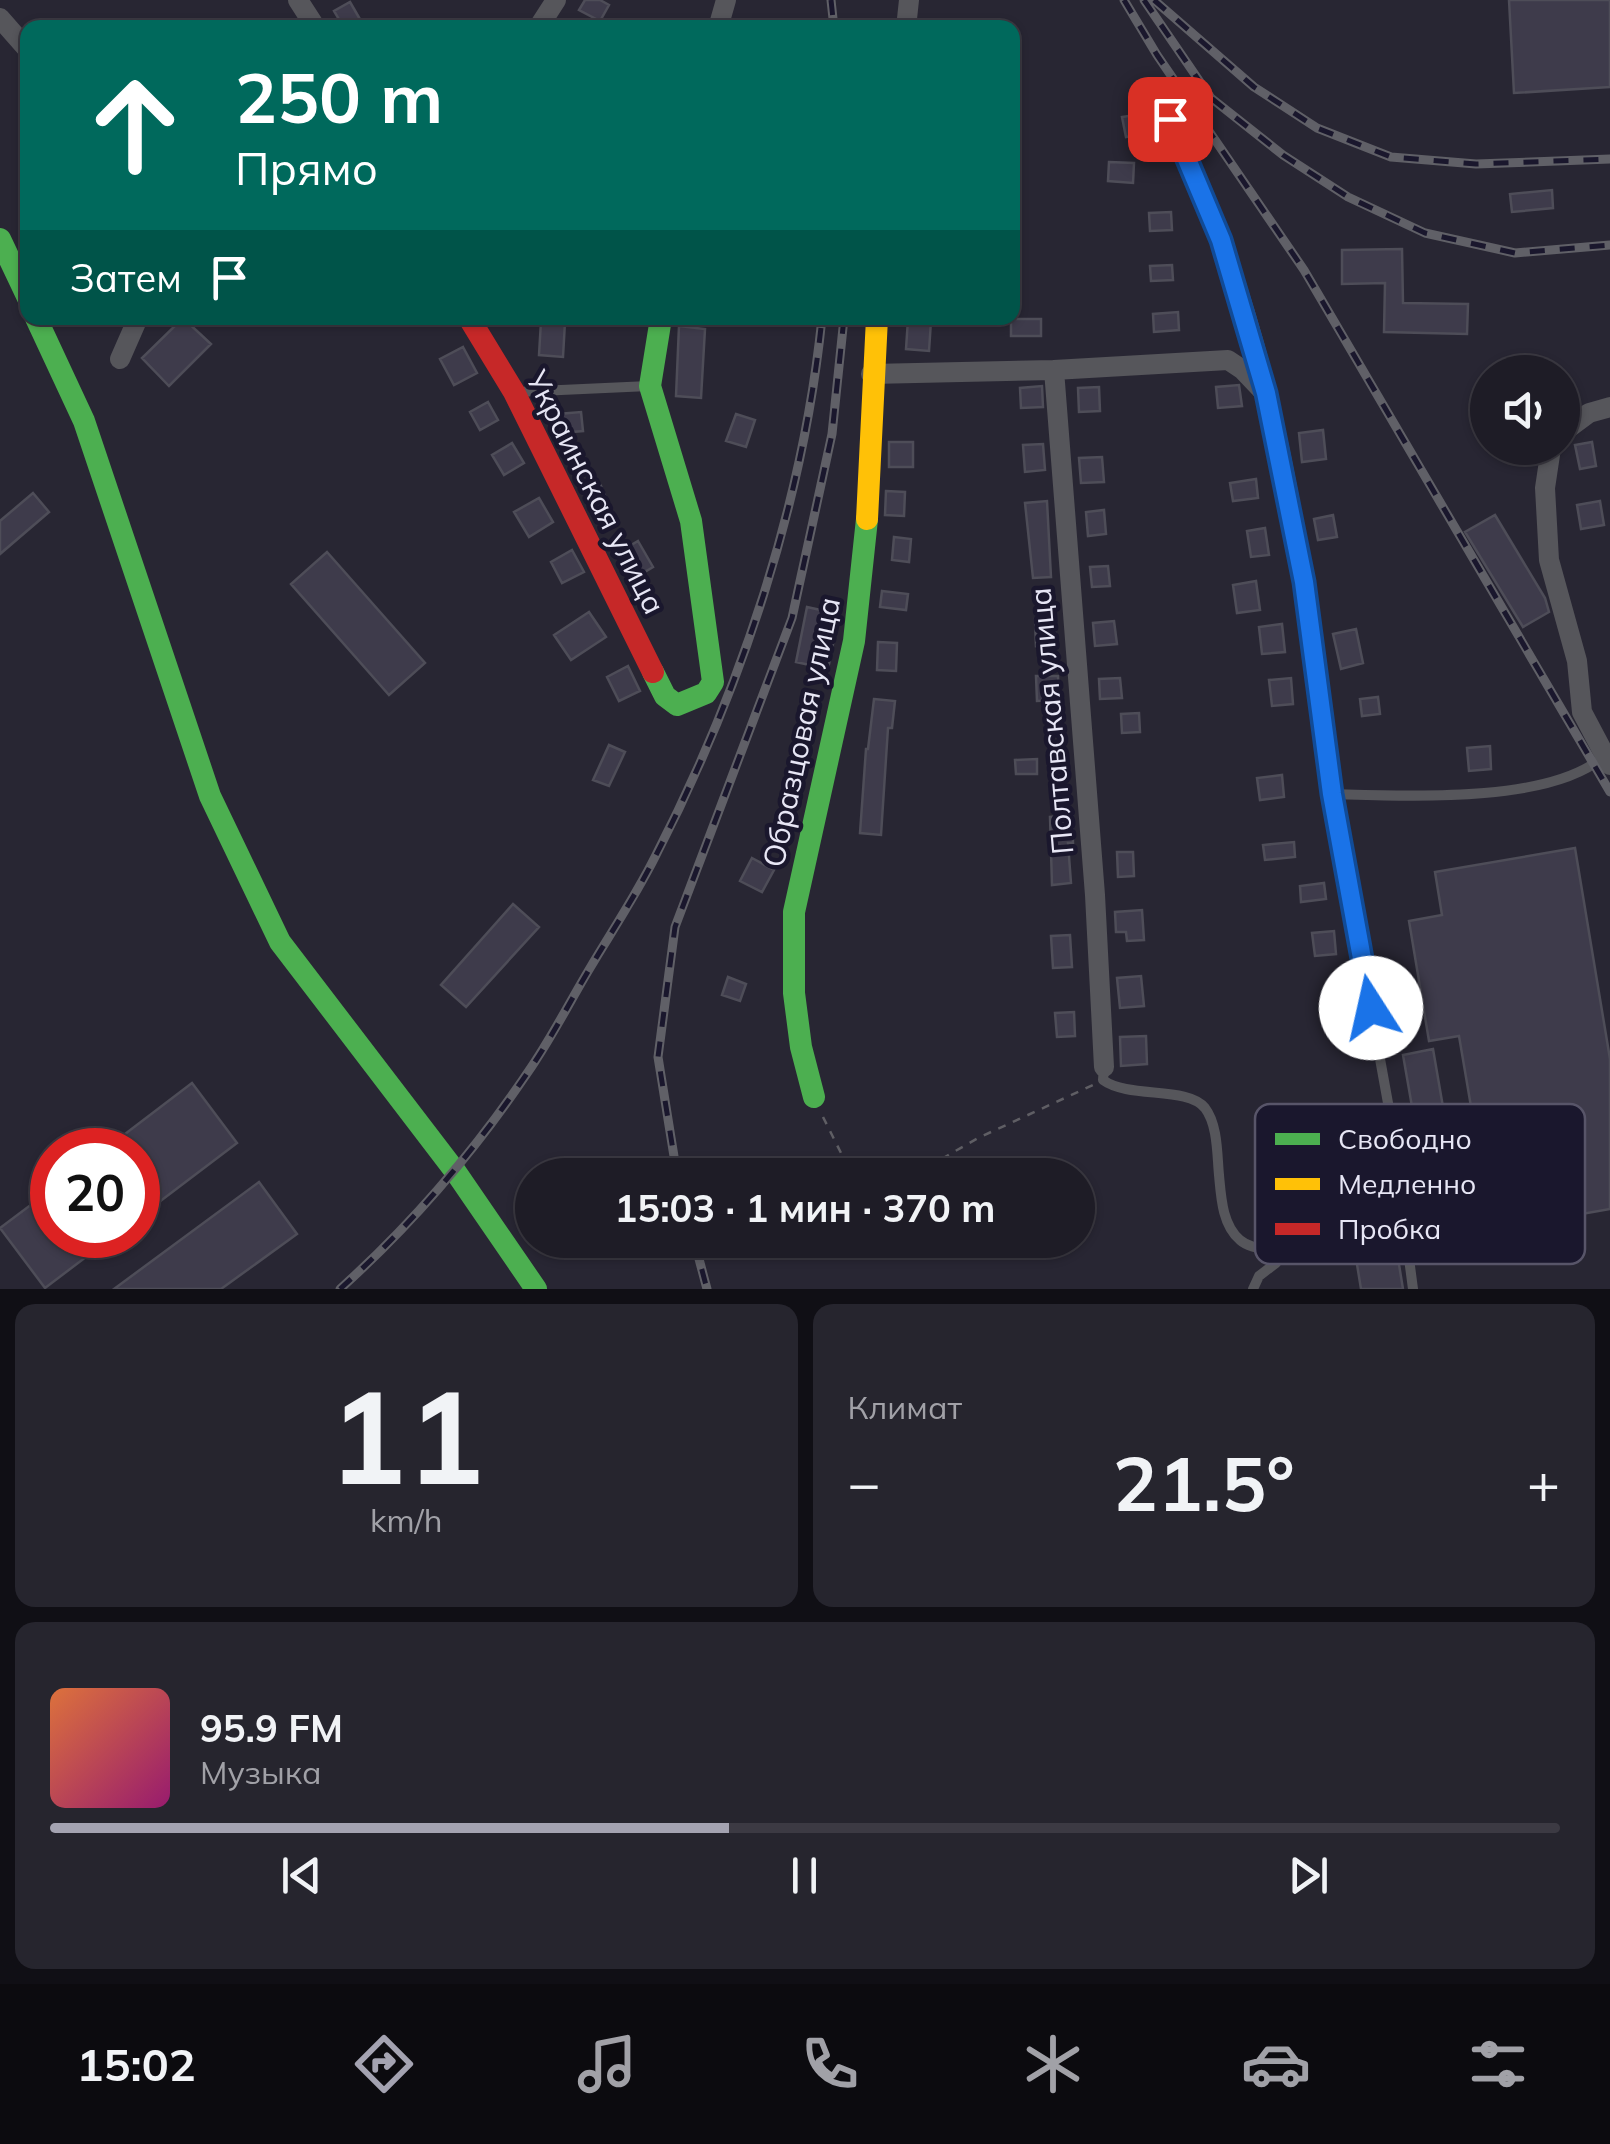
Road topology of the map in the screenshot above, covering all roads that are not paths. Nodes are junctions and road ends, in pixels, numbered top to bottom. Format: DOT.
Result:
graph roads {
  1 [pos="0,18"];
  2 [pos="20,41"];
  3 [pos="1170,119"];
  4 [pos="0,238"];
  5 [pos="20,281"];
  6 [pos="39,325"];
  7 [pos="135,325"];
  8 [pos="473,325"];
  9 [pos="659,325"];
  10 [pos="876,325"];
  11 [pos="120,358"];
  12 [pos="1054,370"];
  13 [pos="871,374"];
  14 [pos="650,386"];
  15 [pos="514,392"];
  16 [pos="1266,393"];
  17 [pos="1610,407"];
  18 [pos="1580,419"];
  19 [pos="1548,465"];
  20 [pos="1607,761"];
  21 [pos="1332,794"];
  22 [pos="1104,1074"];
  23 [pos="814,1098"];
  24 [pos="1388,1104"];
  25 [pos="1255,1245"];
  26 [pos="1275,1264"];
  27 [pos="1410,1264"];
  28 [pos="536,1289"];
  29 [pos="1253,1289"];
  30 [pos="1413,1289"];
  1 -- 2 [label="street"];
  3 -- 16 [label="street"];
  4 -- 5 [label="street"];
  6 -- 28 [label="street"];
  7 -- 11 [label="street"];
  8 -- 15 [label="street, Украинская улица"];
  9 -- 14 [label="street"];
  10 -- 13 [label="street, Образцовая улица"];
  12 -- 13 [label="street"];
  12 -- 16 [label="street"];
  12 -- 22 [label="street, Полтавская улица"];
  13 -- 23 [label="street, Образцовая улица"];
  14 -- 15 [label="lane"];
  14 -- 15 [label="street, Украинская улица"];
  16 -- 21 [label="street"];
  17 -- 18 [label="street"];
  19 -- 20 [label="street"];
  20 -- 21 [label="lane"];
  21 -- 24 [label="lane"];
  22 -- 25 [label="lane"];
  26 -- 29 [label="lane"];
  27 -- 30 [label="lane"];
}
